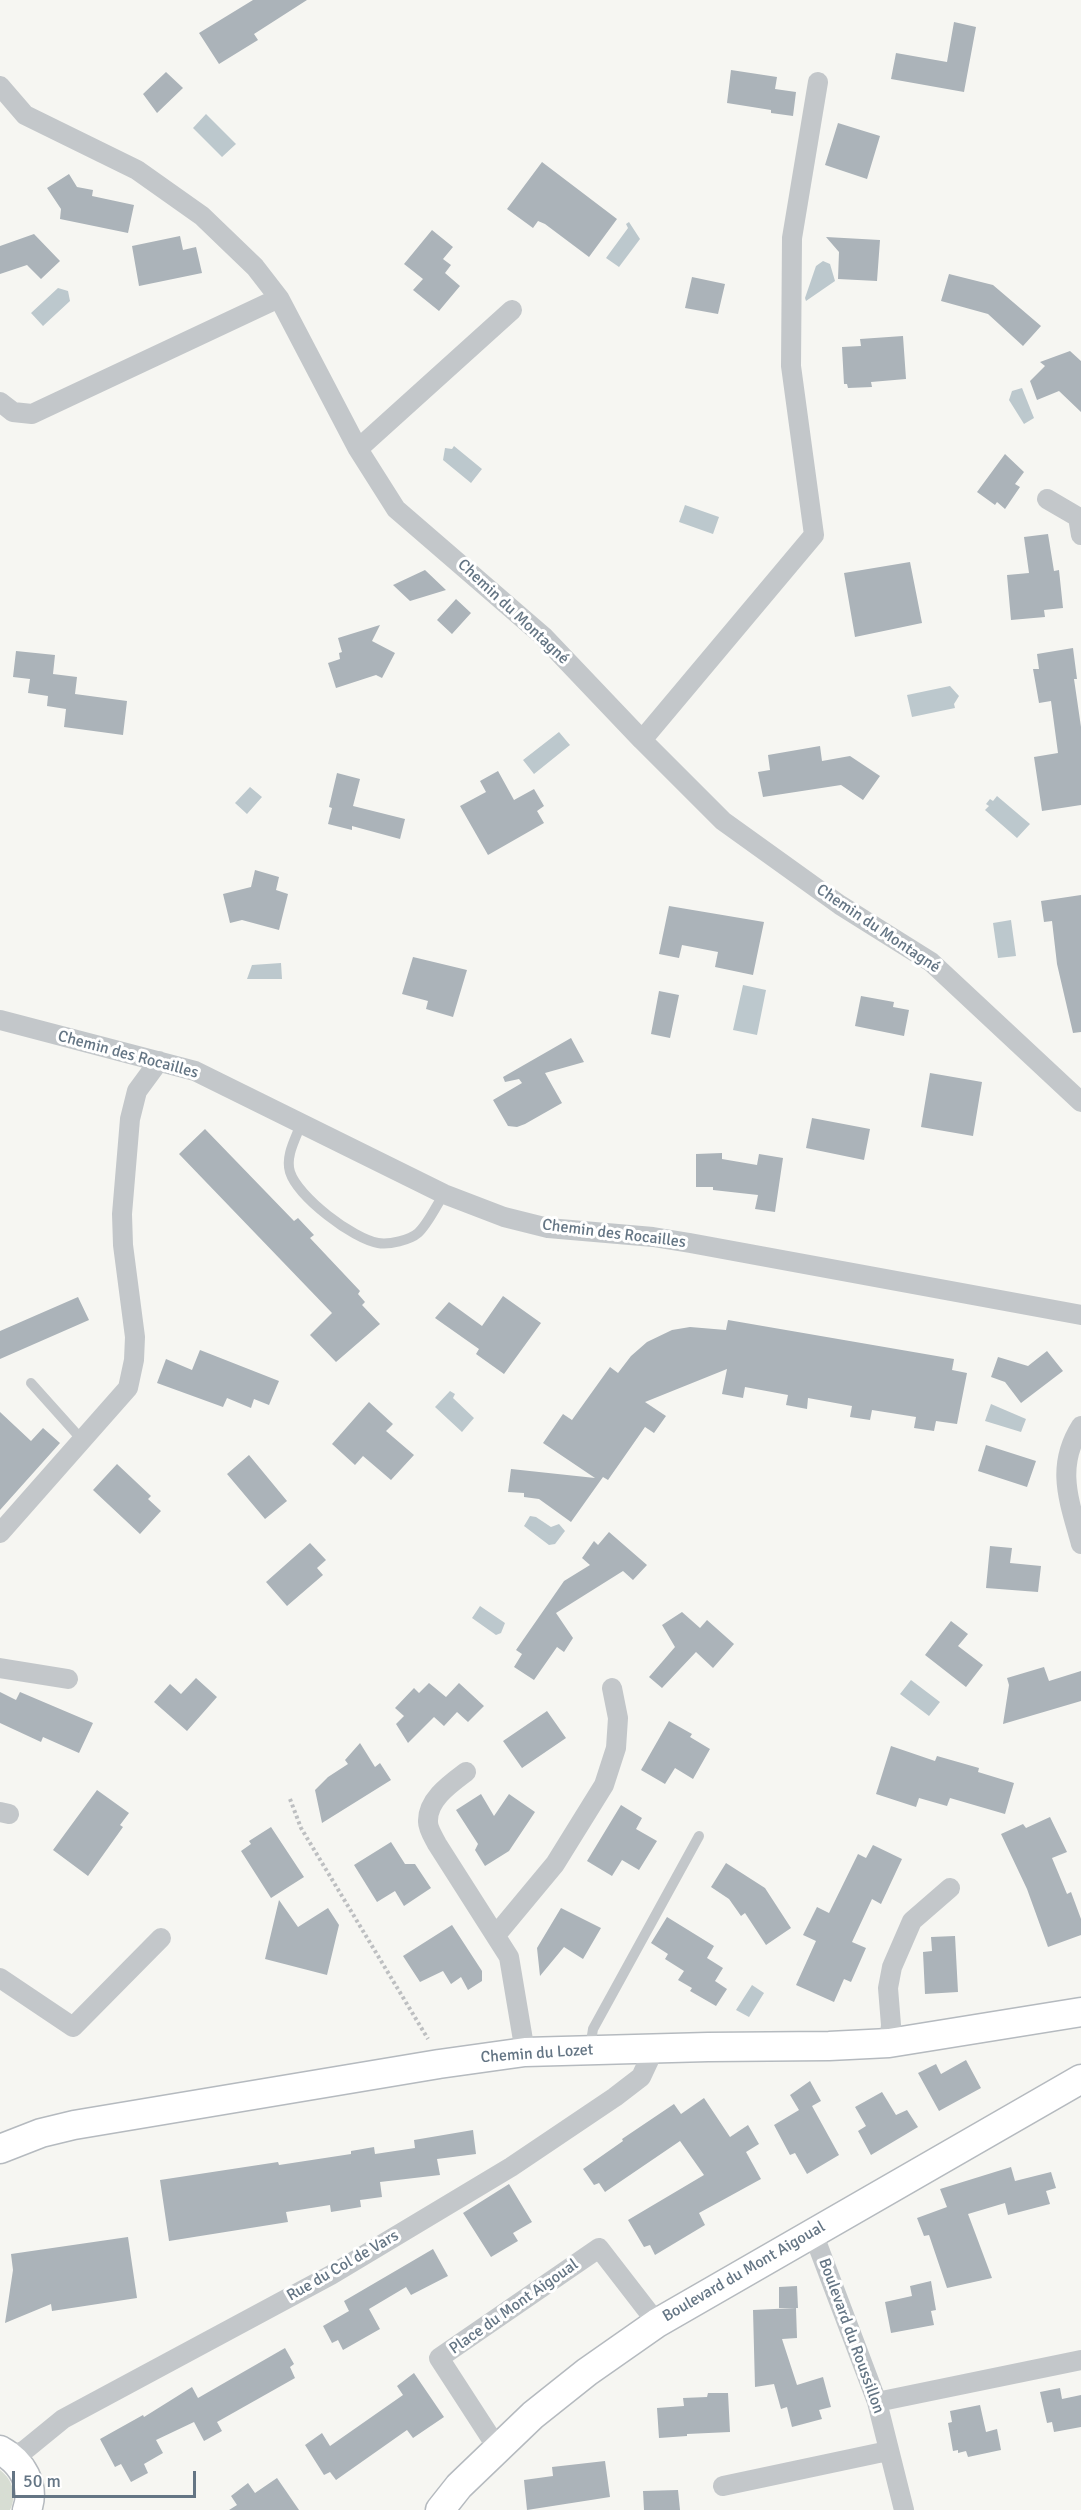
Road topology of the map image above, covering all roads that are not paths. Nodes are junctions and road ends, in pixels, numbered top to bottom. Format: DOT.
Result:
graph roads {
  1 [pos="818,82"];
  2 [pos="0,86"];
  3 [pos="279,298"];
  4 [pos="512,310"];
  5 [pos="0,402"];
  6 [pos="358,449"];
  7 [pos="1047,499"];
  8 [pos="1081,535"];
  9 [pos="642,740"];
  10 [pos="0,1020"];
  11 [pos="159,1061"];
  12 [pos="1081,1102"];
  13 [pos="301,1124"];
  14 [pos="444,1194"];
  15 [pos="1081,1316"];
  16 [pos="31,1383"];
  17 [pos="1081,1426"];
  18 [pos="83,1441"];
  19 [pos="0,1533"];
  20 [pos="1081,1544"];
  21 [pos="0,1668"];
  22 [pos="68,1679"];
  23 [pos="612,1688"];
  24 [pos="466,1772"];
  25 [pos="699,1836"];
  26 [pos="950,1888"];
  27 [pos="496,1935"];
  28 [pos="161,1938"];
  29 [pos="0,1978"];
  30 [pos="1081,2012"];
  31 [pos="889,2043"];
  32 [pos="648,2048"];
  33 [pos="590,2050"];
  34 [pos="525,2052"];
  35 [pos="1081,2079"];
  36 [pos="0,2149"];
  37 [pos="813,2233"];
  38 [pos="657,2322"];
  39 [pos="1081,2360"];
  40 [pos="877,2402"];
  41 [pos="498,2449"];
  42 [pos="888,2451"];
  43 [pos="6,2453"];
  44 [pos="723,2486"];
  45 [pos="27,2510"];
  46 [pos="440,2510"];
  47 [pos="904,2510"];
  1 -- 9 [label="street"];
  2 -- 3 [label="street, Chemin du Montagné"];
  3 -- 5 [label="street"];
  3 -- 6 [label="street, Chemin du Montagné"];
  4 -- 6 [label="street"];
  6 -- 9 [label="street, Chemin du Montagné"];
  7 -- 8 [label="street"];
  9 -- 12 [label="street, Chemin du Montagné"];
  10 -- 11 [label="street, Chemin des Rocailles"];
  11 -- 13 [label="street, Chemin des Rocailles"];
  11 -- 18 [label="street"];
  13 -- 14 [label="street, Chemin des Rocailles"];
  13 -- 14 [label="lane"];
  14 -- 15 [label="street, Chemin des Rocailles"];
  16 -- 18 [label="lane"];
  17 -- 20 [label="street"];
  18 -- 19 [label="street"];
  21 -- 22 [label="street"];
  23 -- 27 [label="street"];
  24 -- 27 [label="street"];
  25 -- 33 [label="lane"];
  26 -- 31 [label="street"];
  27 -- 34 [label="street"];
  28 -- 29 [label="street"];
  30 -- 31 [label="street, Chemin du Lozet"];
  31 -- 32 [label="street, Chemin du Lozet"];
  32 -- 33 [label="street, Chemin du Lozet"];
  32 -- 43 [label="street, Rue du Col de Vars"];
  33 -- 34 [label="street, Chemin du Lozet"];
  34 -- 36 [label="street, Chemin du Lozet"];
  35 -- 37 [label="street, Boulevard du Mont Aigoual"];
  37 -- 38 [label="street, Boulevard du Mont Aigoual"];
  37 -- 40 [label="street, Boulevard du Roussillon"];
  38 -- 41 [label="street, Boulevard du Mont Aigoual"];
  38 -- 41 [label="street, Place du Mont Aigoual"];
  39 -- 40 [label="street"];
  40 -- 42 [label="street, Boulevard du Roussillon"];
  41 -- 46 [label="street, Boulevard du Mont Aigoual"];
  42 -- 44 [label="street"];
  42 -- 47 [label="street, Boulevard du Roussillon"];
  43 -- 45 [label="street"];
}
